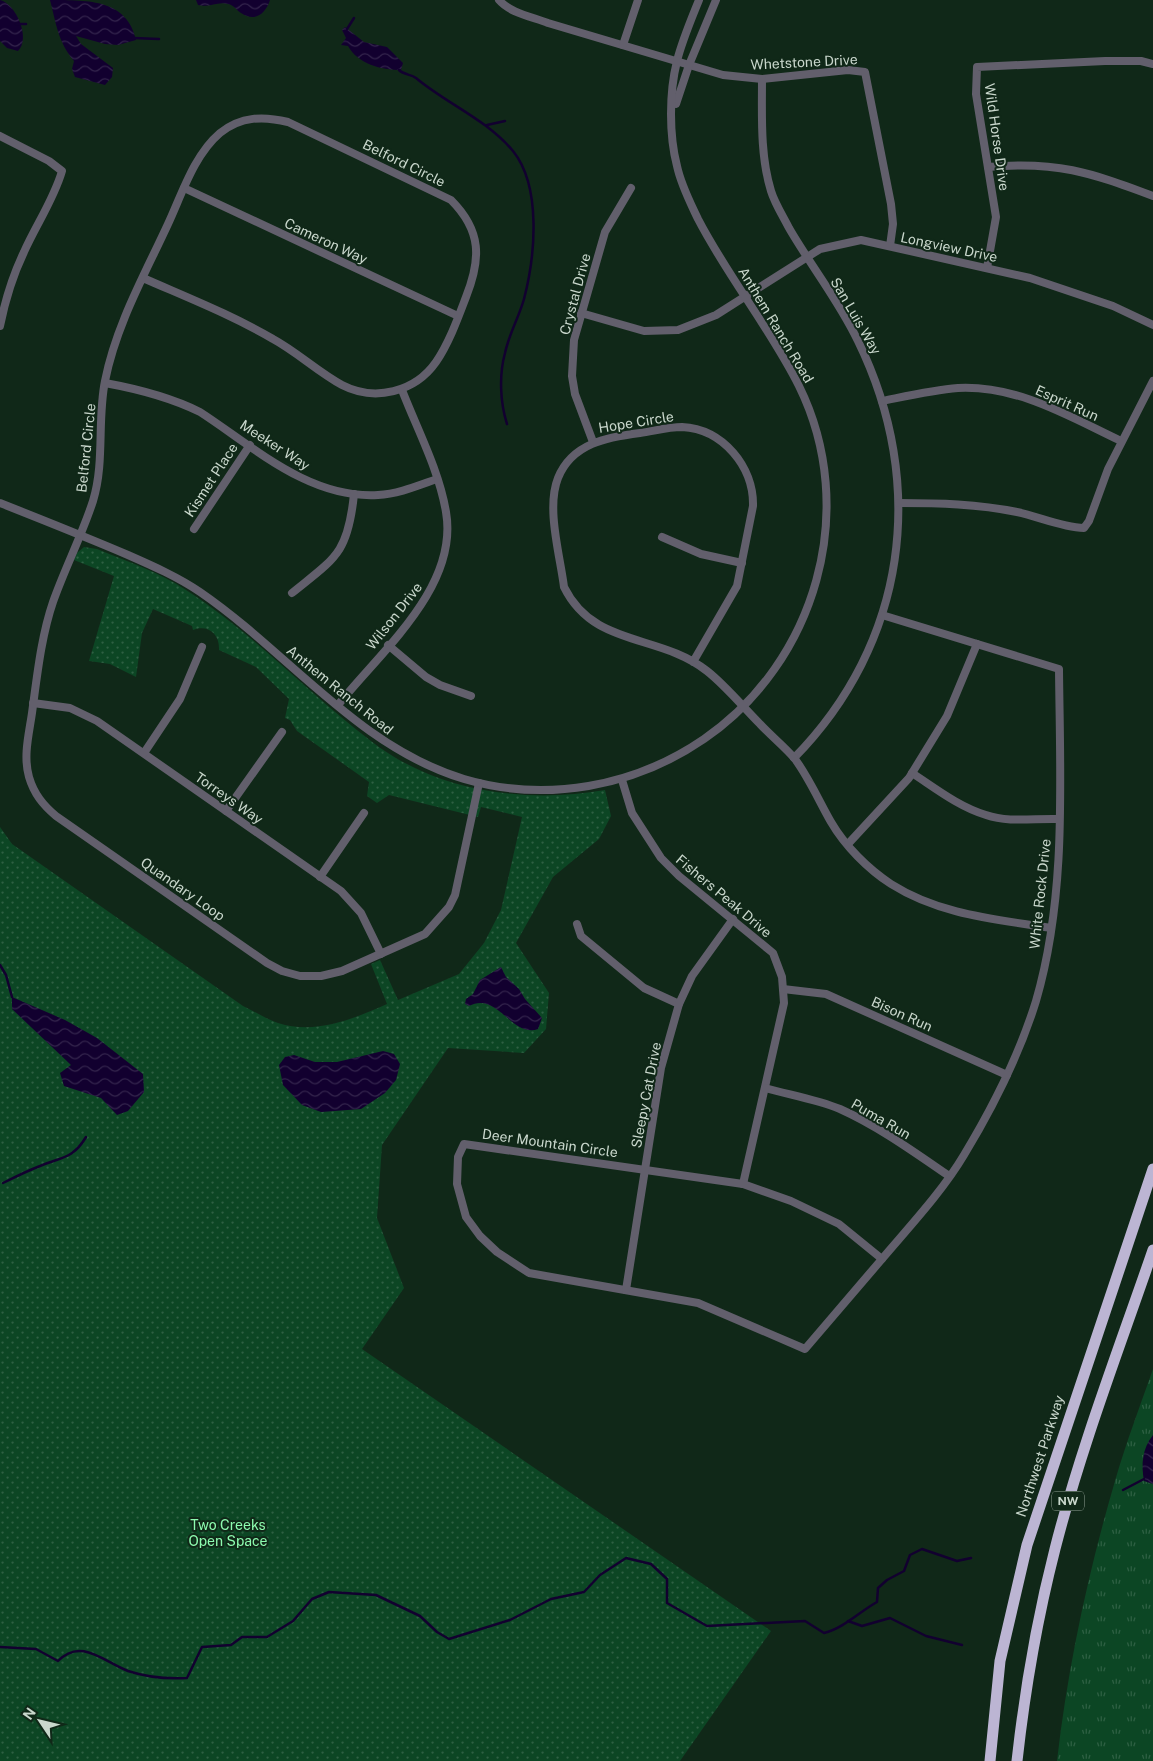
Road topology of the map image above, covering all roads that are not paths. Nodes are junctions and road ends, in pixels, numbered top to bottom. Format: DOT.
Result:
graph roads {
  1 [pos="499,0"];
  2 [pos="638,0"];
  3 [pos="699,0"];
  4 [pos="716,0"];
  5 [pos="623,45"];
  6 [pos="677,60"];
  7 [pos="1153,64"];
  8 [pos="689,65"];
  9 [pos="762,79"];
  10 [pos="672,115"];
  11 [pos="0,136"];
  12 [pos="988,167"];
  13 [pos="184,188"];
  14 [pos="631,188"];
  15 [pos="1153,196"];
  16 [pos="890,246"];
  17 [pos="806,257"];
  18 [pos="987,268"];
  19 [pos="143,278"];
  20 [pos="744,296"];
  21 [pos="1,313"];
  22 [pos="580,313"];
  23 [pos="458,316"];
  24 [pos="1153,325"];
  25 [pos="0,326"];
  26 [pos="1153,381"];
  27 [pos="105,383"];
  28 [pos="402,390"];
  29 [pos="882,401"];
  30 [pos="1121,441"];
  31 [pos="592,442"];
  32 [pos="250,445"];
  33 [pos="437,479"];
  34 [pos="354,494"];
  35 [pos="0,503"];
  36 [pos="899,503"];
  37 [pos="194,529"];
  38 [pos="80,535"];
  39 [pos="662,537"];
  40 [pos="742,563"];
  41 [pos="292,593"];
  42 [pos="882,615"];
  43 [pos="977,644"];
  44 [pos="388,646"];
  45 [pos="202,647"];
  46 [pos="693,662"];
  47 [pos="471,696"];
  48 [pos="33,703"];
  49 [pos="338,705"];
  50 [pos="744,707"];
  51 [pos="282,732"];
  52 [pos="144,753"];
  53 [pos="794,758"];
  54 [pos="912,773"];
  55 [pos="622,780"];
  56 [pos="479,783"];
  57 [pos="226,811"];
  58 [pos="364,813"];
  59 [pos="1059,819"];
  60 [pos="848,844"];
  61 [pos="320,877"];
  62 [pos="733,920"];
  63 [pos="577,924"];
  64 [pos="1050,928"];
  65 [pos="380,954"];
  66 [pos="783,989"];
  67 [pos="679,1004"];
  68 [pos="1007,1075"];
  69 [pos="765,1088"];
  70 [pos="645,1168"];
  71 [pos="1153,1169"];
  72 [pos="949,1176"];
  73 [pos="743,1184"];
  74 [pos="1153,1250"];
  75 [pos="882,1259"];
  76 [pos="626,1290"];
  77 [pos="990,1761"];
  78 [pos="1017,1761"];
  1 -- 5 [label="street, Whetstone Drive"];
  2 -- 5 [label="street"];
  3 -- 6 [label="street, Anthem Ranch Road"];
  4 -- 8 [label="street, Anthem Ranch Road"];
  5 -- 6 [label="street, Whetstone Drive"];
  6 -- 8 [label="street, Whetstone Drive"];
  6 -- 10 [label="street, Anthem Ranch Road"];
  7 -- 12 [label="street, Wild Horse Drive"];
  8 -- 9 [label="street, Whetstone Drive"];
  8 -- 10 [label="street, Anthem Ranch Road"];
  9 -- 16 [label="street, Whetstone Drive"];
  9 -- 17 [label="street, San Luis Way"];
  10 -- 20 [label="street, Anthem Ranch Road"];
  11 -- 21 [label="street"];
  12 -- 15 [label="street"];
  12 -- 18 [label="street, Wild Horse Drive"];
  13 -- 19 [label="street, Belford Circle"];
  13 -- 23 [label="street, Cameron Way"];
  13 -- 23 [label="street, Belford Circle"];
  14 -- 22 [label="street, Crystal Drive"];
  16 -- 17 [label="street, Longview Drive"];
  16 -- 18 [label="street, Longview Drive"];
  17 -- 20 [label="street, Longview Drive"];
  17 -- 29 [label="street, San Luis Way"];
  18 -- 24 [label="street, Longview Drive"];
  19 -- 27 [label="street, Belford Circle"];
  19 -- 28 [label="street, Belford Circle"];
  20 -- 22 [label="street, Longview Drive"];
  20 -- 50 [label="street, Anthem Ranch Road"];
  21 -- 25 [label="street"];
  22 -- 31 [label="street, Crystal Drive"];
  23 -- 28 [label="street, Belford Circle"];
  26 -- 30 [label="street"];
  27 -- 32 [label="street, Meeker Way"];
  27 -- 38 [label="street, Belford Circle"];
  28 -- 33 [label="street, Wilson Drive"];
  29 -- 30 [label="street, Esprit Run"];
  29 -- 36 [label="street, San Luis Way"];
  30 -- 36 [label="street"];
  31 -- 40 [label="street, Hope Circle"];
  31 -- 46 [label="street, Hope Circle"];
  32 -- 34 [label="street, Meeker Way"];
  32 -- 37 [label="street, Kismet Place"];
  33 -- 34 [label="street, Meeker Way"];
  33 -- 44 [label="street, Wilson Drive"];
  34 -- 41 [label="street"];
  35 -- 38 [label="street, Anthem Ranch Road"];
  36 -- 42 [label="street, San Luis Way"];
  38 -- 48 [label="street, Quandary Loop"];
  38 -- 49 [label="street, Anthem Ranch Road"];
  39 -- 40 [label="street"];
  40 -- 46 [label="street, Hope Circle"];
  42 -- 43 [label="street, White Rock Drive"];
  42 -- 53 [label="street, San Luis Way"];
  43 -- 54 [label="street"];
  43 -- 59 [label="street, White Rock Drive"];
  44 -- 47 [label="street"];
  44 -- 49 [label="street, Wilson Drive"];
  45 -- 52 [label="street"];
  46 -- 50 [label="street, Hope Circle"];
  48 -- 52 [label="street, Torreys Way"];
  48 -- 65 [label="street, Quandary Loop"];
  49 -- 56 [label="street, Anthem Ranch Road"];
  50 -- 53 [label="street, Hope Circle"];
  50 -- 55 [label="street, Anthem Ranch Road"];
  51 -- 57 [label="street"];
  52 -- 57 [label="street, Torreys Way"];
  53 -- 60 [label="street, Hope Circle"];
  54 -- 59 [label="street"];
  54 -- 60 [label="street"];
  55 -- 56 [label="street, Anthem Ranch Road"];
  55 -- 62 [label="street, Fishers Peak Drive"];
  56 -- 65 [label="street, Quandary Loop"];
  57 -- 61 [label="street, Torreys Way"];
  58 -- 61 [label="street"];
  59 -- 64 [label="street, White Rock Drive"];
  60 -- 64 [label="street, Hope Circle"];
  61 -- 65 [label="street, Torreys Way"];
  62 -- 66 [label="street, Fishers Peak Drive"];
  62 -- 67 [label="street, Sleepy Cat Drive"];
  63 -- 67 [label="street"];
  64 -- 68 [label="street, White Rock Drive"];
  66 -- 68 [label="street, Bison Run"];
  66 -- 69 [label="street, Fishers Peak Drive"];
  67 -- 70 [label="street, Sleepy Cat Drive"];
  68 -- 72 [label="street, White Rock Drive"];
  69 -- 72 [label="street, Puma Run"];
  69 -- 73 [label="street, Fishers Peak Drive"];
  70 -- 73 [label="street, Deer Mountain Circle"];
  70 -- 76 [label="street, Sleepy Cat Drive"];
  70 -- 76 [label="street, Deer Mountain Circle"];
  71 -- 77 [label="highway, Northwest Parkway / NW"];
  72 -- 75 [label="street, White Rock Drive"];
  73 -- 75 [label="street, Deer Mountain Circle"];
  74 -- 78 [label="highway, NW"];
  75 -- 76 [label="street, Deer Mountain Circle"];
}
